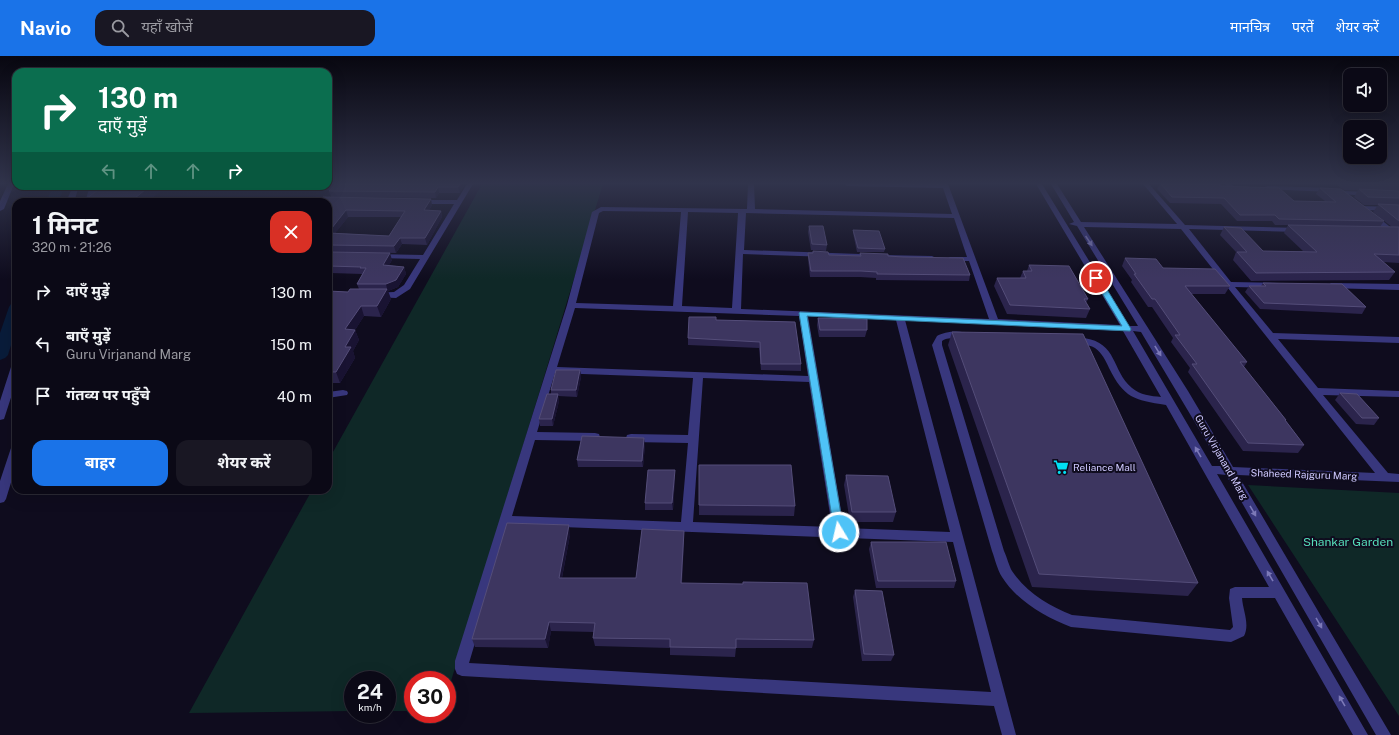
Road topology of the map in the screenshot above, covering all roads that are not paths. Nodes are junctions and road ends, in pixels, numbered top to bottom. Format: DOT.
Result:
graph roads {
  1 [pos="450,216"];
  2 [pos="596,216"];
  3 [pos="685,216"];
  4 [pos="742,216"];
  5 [pos="940,216"];
  6 [pos="956,216"];
  7 [pos="1058,216"];
  8 [pos="1073,216"];
  9 [pos="1174,216"];
  10 [pos="1373,216"];
  11 [pos="1063,224"];
  12 [pos="1078,224"];
  13 [pos="1182,226"];
  14 [pos="1306,230"];
  15 [pos="1376,232"];
  16 [pos="1395,232"];
  17 [pos="1399,238"];
  18 [pos="740,252"];
  19 [pos="373,256"];
  20 [pos="426,257"];
  21 [pos="972,259"];
  22 [pos="1229,284"];
  23 [pos="1283,285"];
  24 [pos="1322,286"];
  25 [pos="1399,287"];
  26 [pos="366,295"];
  27 [pos="570,305"];
  28 [pos="677,309"];
  29 [pos="736,311"];
  30 [pos="803,313"];
  31 [pos="900,317"];
  32 [pos="994,322"];
  33 [pos="1127,329"];
  34 [pos="1145,329"];
  35 [pos="973,336"];
  36 [pos="1271,336"];
  37 [pos="1064,339"];
  38 [pos="1399,340"];
  39 [pos="551,370"];
  40 [pos="698,375"];
  41 [pos="12,379"];
  42 [pos="814,379"];
  43 [pos="1315,391"];
  44 [pos="343,393"];
  45 [pos="332,394"];
  46 [pos="1399,394"];
  47 [pos="1169,402"];
  48 [pos="0,416"];
  49 [pos="531,436"];
  50 [pos="608,437"];
  51 [pos="624,437"];
  52 [pos="693,439"];
  53 [pos="12,461"];
  54 [pos="1209,470"];
  55 [pos="1230,471"];
  56 [pos="1385,478"];
  57 [pos="1399,478"];
  58 [pos="0,499"];
  59 [pos="505,520"];
  60 [pos="687,527"];
  61 [pos="839,532"];
  62 [pos="957,537"];
  63 [pos="1279,592"];
  64 [pos="999,699"];
  65 [pos="1009,735"];
  66 [pos="1361,735"];
  67 [pos="1384,735"];
  1 -- 20 [label="street"];
  2 -- 27 [label="street"];
  3 -- 28 [label="street"];
  4 -- 18 [label="street"];
  5 -- 6 [label="street"];
  6 -- 21 [label="street"];
  7 -- 11 [label="street, Guru Virjanand Marg"];
  8 -- 12 [label="street, Guru Virjanand Marg"];
  9 -- 13 [label="street"];
  10 -- 16 [label="street"];
  11 -- 12 [label="street"];
  11 -- 33 [label="street, Guru Virjanand Marg"];
  12 -- 13 [label="street"];
  12 -- 34 [label="street, Guru Virjanand Marg, one-way"];
  13 -- 14 [label="street"];
  13 -- 22 [label="street"];
  15 -- 16 [label="street"];
  16 -- 17 [label="street"];
  18 -- 21 [label="street"];
  18 -- 29 [label="street"];
  19 -- 20 [label="street"];
  20 -- 26 [label="street"];
  21 -- 32 [label="street"];
  22 -- 23 [label="street"];
  22 -- 36 [label="street"];
  24 -- 25 [label="street"];
  27 -- 28 [label="street"];
  27 -- 39 [label="street"];
  28 -- 29 [label="street"];
  29 -- 30 [label="street"];
  30 -- 31 [label="street"];
  30 -- 42 [label="street"];
  31 -- 32 [label="street"];
  31 -- 62 [label="street"];
  32 -- 33 [label="street"];
  33 -- 34 [label="street"];
  33 -- 47 [label="street, Guru Virjanand Marg"];
  34 -- 55 [label="street, Guru Virjanand Marg, one-way"];
  35 -- 63 [label="street"];
  36 -- 38 [label="street"];
  36 -- 43 [label="street"];
  37 -- 47 [label="street"];
  39 -- 40 [label="street"];
  39 -- 49 [label="street"];
  40 -- 42 [label="street"];
  40 -- 52 [label="street"];
  41 -- 48 [label="street"];
  42 -- 61 [label="street"];
  43 -- 46 [label="street"];
  43 -- 56 [label="street"];
  44 -- 45 [label="street"];
  54 -- 47 [label="street, Guru Virjanand Marg, one-way"];
  49 -- 50 [label="street"];
  49 -- 59 [label="street"];
  51 -- 52 [label="street"];
  52 -- 60 [label="street"];
  53 -- 58 [label="street"];
  54 -- 55 [label="street, Shaheed Rajguru Marg"];
  63 -- 54 [label="street, Guru Virjanand Marg, one-way"];
  55 -- 56 [label="street, Shaheed Rajguru Marg"];
  55 -- 67 [label="street, Guru Virjanand Marg, one-way"];
  56 -- 57 [label="street, Shaheed Rajguru Marg"];
  59 -- 60 [label="street"];
  59 -- 64 [label="street"];
  60 -- 61 [label="street"];
  61 -- 62 [label="street"];
  62 -- 64 [label="street"];
  66 -- 63 [label="street, Guru Virjanand Marg, one-way"];
  64 -- 65 [label="street"];
}
